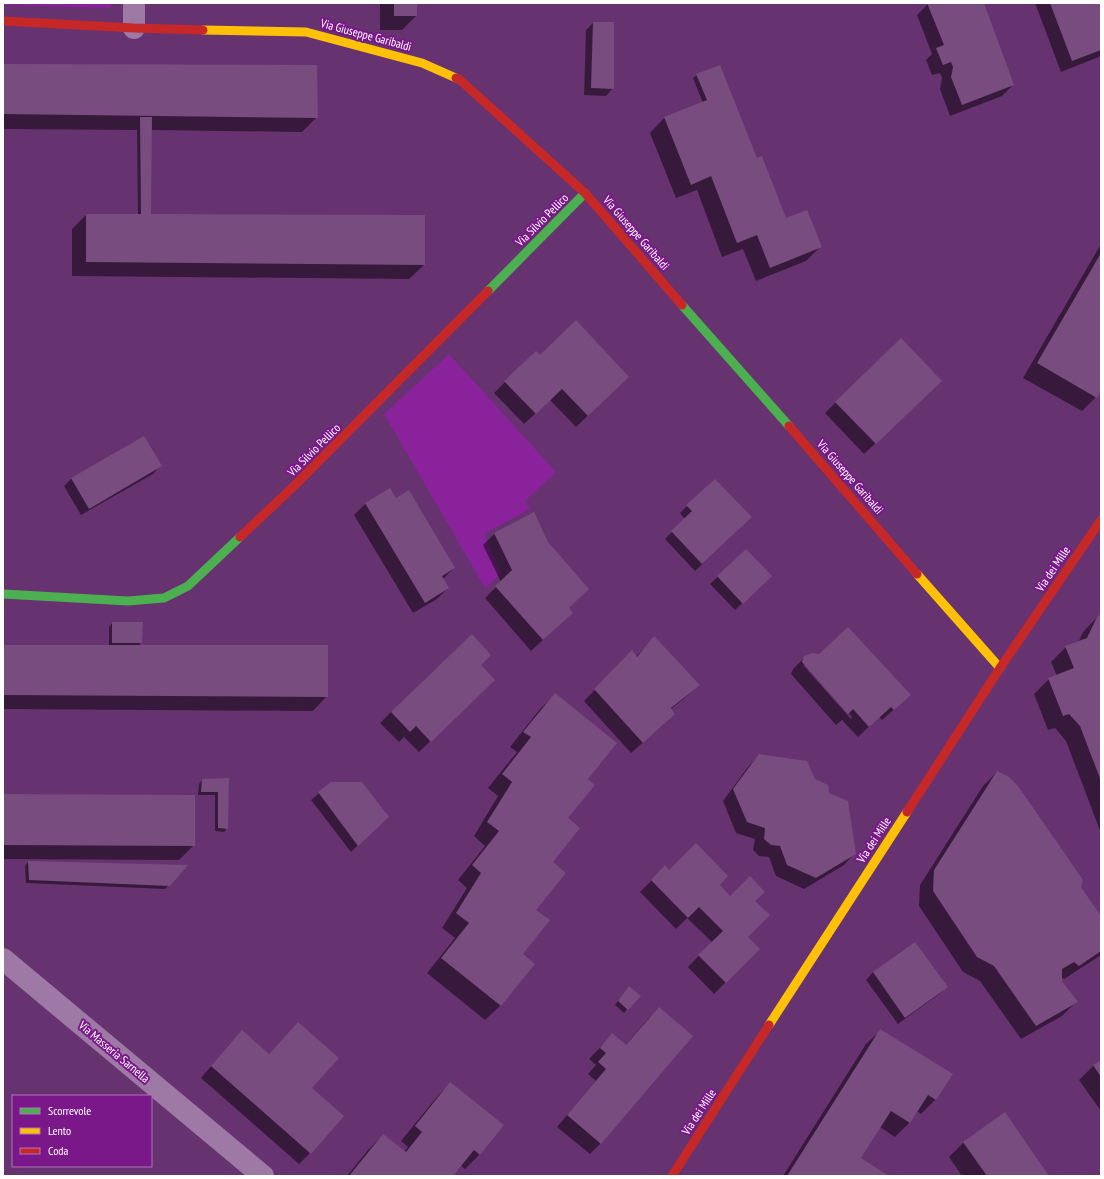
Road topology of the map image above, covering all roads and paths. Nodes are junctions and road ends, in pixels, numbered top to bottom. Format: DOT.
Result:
graph roads {
  1 [pos="134,3"];
  2 [pos="3,21"];
  3 [pos="134,28"];
  4 [pos="585,193"];
  5 [pos="1101,520"];
  6 [pos="3,594"];
  7 [pos="1000,668"];
  8 [pos="3,959"];
  9 [pos="263,1176"];
  10 [pos="672,1176"];
  1 -- 3 [label="street"];
  2 -- 3 [label="street, Via Giuseppe Garibaldi"];
  3 -- 4 [label="street, Via Giuseppe Garibaldi"];
  4 -- 6 [label="street, Via Silvio Pellico"];
  4 -- 7 [label="street, Via Giuseppe Garibaldi"];
  5 -- 7 [label="street, Via dei Mille"];
  7 -- 10 [label="street, Via dei Mille"];
  8 -- 9 [label="street, Via Masseria Sarnella"];
}
